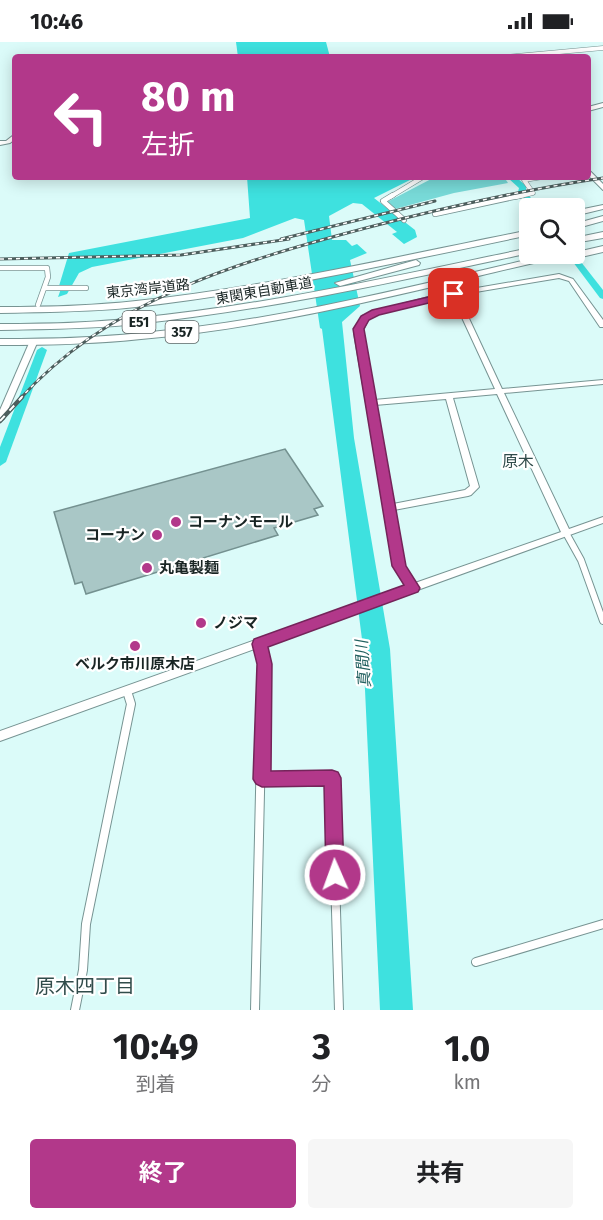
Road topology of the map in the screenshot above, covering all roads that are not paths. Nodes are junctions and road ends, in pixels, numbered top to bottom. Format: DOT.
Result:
graph roads {
  1 [pos="603,48"];
  2 [pos="538,54"];
  3 [pos="591,174"];
  4 [pos="418,180"];
  5 [pos="423,180"];
  6 [pos="524,180"];
  7 [pos="404,188"];
  8 [pos="603,188"];
  9 [pos="603,207"];
  10 [pos="585,213"];
  11 [pos="435,214"];
  12 [pos="601,215"];
  13 [pos="585,216"];
  14 [pos="585,219"];
  15 [pos="404,220"];
  16 [pos="585,222"];
  17 [pos="603,229"];
  18 [pos="519,230"];
  19 [pos="585,233"];
  20 [pos="603,235"];
  21 [pos="585,239"];
  22 [pos="519,240"];
  23 [pos="603,243"];
  24 [pos="519,246"];
  25 [pos="585,246"];
  26 [pos="596,251"];
  27 [pos="519,252"];
  28 [pos="519,258"];
  29 [pos="519,264"];
  30 [pos="0,268"];
  31 [pos="267,285"];
  32 [pos="45,288"];
  33 [pos="86,288"];
  34 [pos="321,288"];
  35 [pos="219,294"];
  36 [pos="454,294"];
  37 [pos="371,298"];
  38 [pos="276,300"];
  39 [pos="0,305"];
  40 [pos="38,305"];
  41 [pos="0,310"];
  42 [pos="0,319"];
  43 [pos="252,322"];
  44 [pos="603,325"];
  45 [pos="0,329"];
  46 [pos="0,336"];
  47 [pos="95,339"];
  48 [pos="0,342"];
  49 [pos="30,343"];
  50 [pos="603,382"];
  51 [pos="500,392"];
  52 [pos="449,396"];
  53 [pos="2,403"];
  54 [pos="371,403"];
  55 [pos="0,417"];
  56 [pos="390,508"];
  57 [pos="603,520"];
  58 [pos="566,533"];
  59 [pos="413,588"];
  60 [pos="603,621"];
  61 [pos="259,644"];
  62 [pos="127,692"];
  63 [pos="0,736"];
  64 [pos="262,779"];
  65 [pos="603,924"];
  66 [pos="476,962"];
  67 [pos="75,1010"];
  68 [pos="255,1010"];
  69 [pos="339,1010"];
  1 -- 2 [label="street"];
  3 -- 8 [label="street"];
  4 -- 7 [label="street"];
  5 -- 7 [label="street"];
  6 -- 11 [label="street"];
  7 -- 15 [label="street"];
  9 -- 10 [label="highway"];
  12 -- 13 [label="highway"];
  12 -- 14 [label="highway"];
  12 -- 16 [label="highway"];
  17 -- 19 [label="highway"];
  18 -- 31 [label="highway, 東京湾岸道路 / 357"];
  20 -- 21 [label="highway"];
  22 -- 34 [label="highway"];
  23 -- 25 [label="highway"];
  23 -- 26 [label="highway"];
  24 -- 34 [label="highway, 東関東自動車道 / E51"];
  26 -- 37 [label="highway"];
  27 -- 38 [label="highway, 東関東自動車道 / E51"];
  28 -- 38 [label="highway"];
  29 -- 37 [label="highway, 357"];
  30 -- 32 [label="street"];
  31 -- 35 [label="highway, 東京湾岸道路 / 357"];
  31 -- 40 [label="highway, 東京湾岸道路 / 357"];
  32 -- 33 [label="street"];
  32 -- 40 [label="street"];
  34 -- 38 [label="highway, 東関東自動車道 / E51"];
  35 -- 41 [label="highway, 東京湾岸道路 / 357"];
  35 -- 42 [label="highway"];
  36 -- 44 [label="street"];
  36 -- 51 [label="street"];
  36 -- 54 [label="street"];
  37 -- 43 [label="highway, 357"];
  38 -- 42 [label="highway, 東関東自動車道 / E51"];
  38 -- 45 [label="highway, 東関東自動車道 / E51"];
  39 -- 40 [label="highway, 東京湾岸道路 / 357"];
  43 -- 45 [label="highway"];
  43 -- 47 [label="highway, 357"];
  46 -- 47 [label="highway, 357"];
  47 -- 49 [label="highway, 357"];
  48 -- 49 [label="highway, 357"];
  49 -- 53 [label="street"];
  50 -- 51 [label="street"];
  51 -- 52 [label="street"];
  51 -- 58 [label="street"];
  52 -- 54 [label="street"];
  52 -- 56 [label="street"];
  53 -- 55 [label="street"];
  54 -- 56 [label="street"];
  56 -- 59 [label="street"];
  57 -- 58 [label="street"];
  58 -- 59 [label="street"];
  58 -- 60 [label="street"];
  59 -- 61 [label="street"];
  61 -- 62 [label="street"];
  61 -- 64 [label="street"];
  62 -- 63 [label="street"];
  62 -- 67 [label="street"];
  64 -- 68 [label="street"];
  64 -- 69 [label="street"];
  65 -- 66 [label="street"];
}
